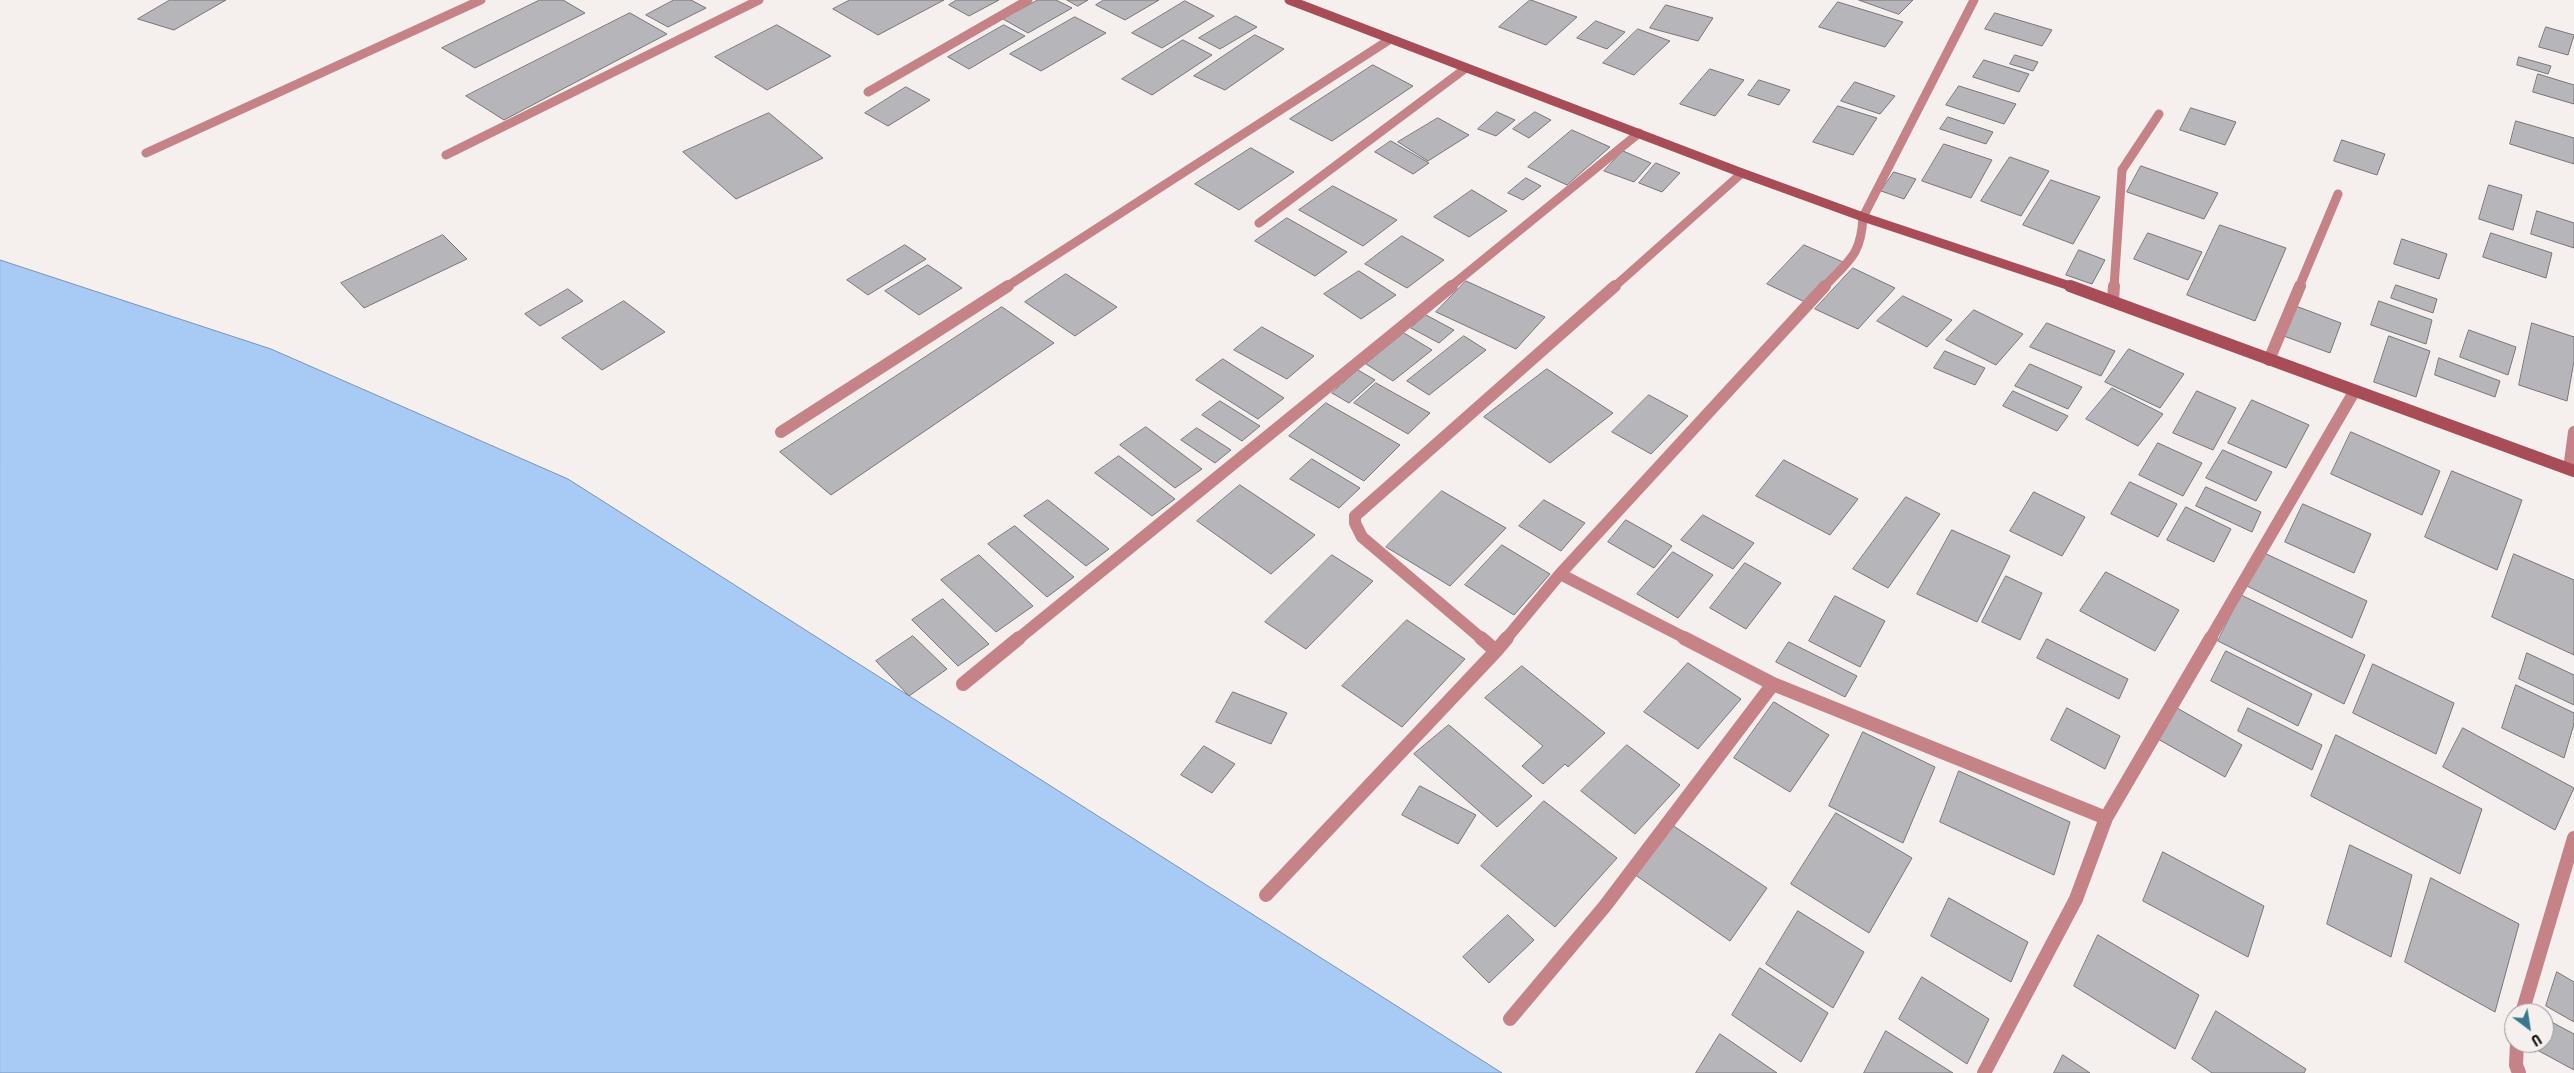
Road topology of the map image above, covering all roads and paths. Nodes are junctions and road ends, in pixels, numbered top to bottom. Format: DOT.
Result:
graph roads {
  1 [pos="481,0"];
  2 [pos="759,0"];
  3 [pos="1028,0"];
  4 [pos="1289,0"];
  5 [pos="1974,0"];
  6 [pos="1390,40"];
  7 [pos="1466,68"];
  8 [pos="868,92"];
  9 [pos="2159,114"];
  10 [pos="1638,133"];
  11 [pos="146,153"];
  12 [pos="446,155"];
  13 [pos="1742,173"];
  14 [pos="2338,194"];
  15 [pos="1862,217"];
  16 [pos="1259,223"];
  17 [pos="2113,300"];
  18 [pos="2268,360"];
  19 [pos="2354,392"];
  20 [pos="781,432"];
  21 [pos="2574,432"];
  22 [pos="2572,470"];
  23 [pos="1560,574"];
  24 [pos="1496,651"];
  25 [pos="963,684"];
  26 [pos="1773,684"];
  27 [pos="2106,818"];
  28 [pos="2574,838"];
  29 [pos="1266,895"];
  30 [pos="2525,1003"];
  31 [pos="1510,1019"];
  32 [pos="2517,1053"];
  33 [pos="1984,1073"];
  34 [pos="2519,1073"];
  1 -- 11 [label="street"];
  2 -- 12 [label="street"];
  3 -- 8 [label="street"];
  4 -- 6 [label="main road"];
  5 -- 15 [label="street"];
  6 -- 7 [label="main road"];
  6 -- 20 [label="street"];
  7 -- 10 [label="main road"];
  7 -- 16 [label="street"];
  9 -- 17 [label="street"];
  10 -- 13 [label="main road"];
  10 -- 25 [label="street"];
  13 -- 15 [label="main road"];
  13 -- 24 [label="street"];
  14 -- 18 [label="street"];
  15 -- 17 [label="main road"];
  15 -- 23 [label="street"];
  17 -- 18 [label="main road"];
  18 -- 19 [label="main road"];
  19 -- 22 [label="main road"];
  19 -- 27 [label="street"];
  21 -- 22 [label="street"];
  23 -- 24 [label="street"];
  23 -- 26 [label="street"];
  24 -- 29 [label="street"];
  26 -- 27 [label="street"];
  26 -- 31 [label="street"];
  27 -- 33 [label="street"];
  28 -- 30 [label="street"];
  32 -- 34 [label="street"];
}
